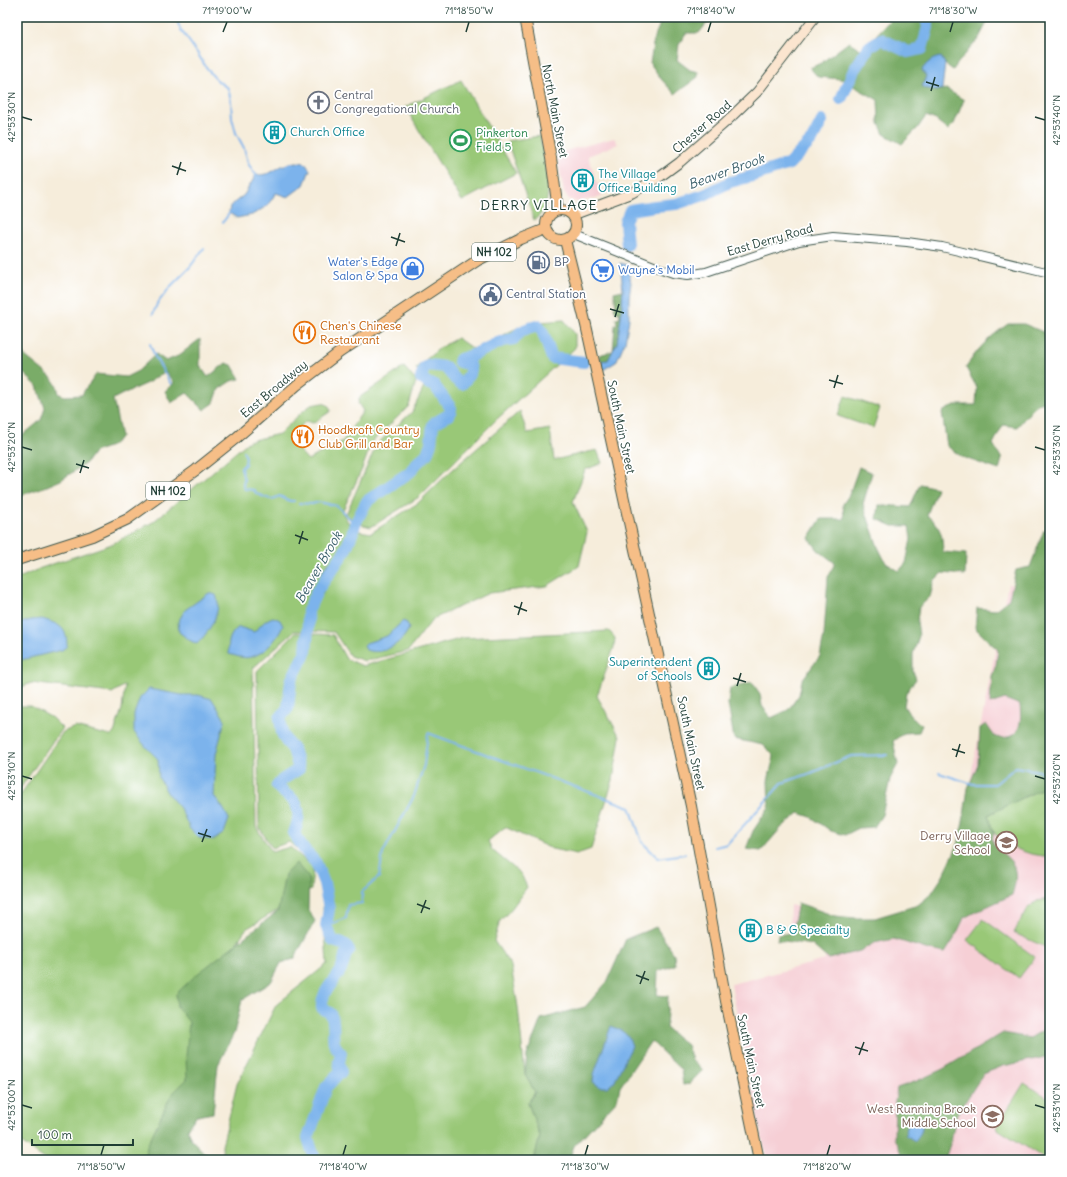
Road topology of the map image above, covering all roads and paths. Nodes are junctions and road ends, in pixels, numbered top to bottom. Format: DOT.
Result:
graph roads {
  1 [pos="525,17"];
  2 [pos="815,17"];
  3 [pos="558,210"];
  4 [pos="573,215"];
  5 [pos="546,229"];
  6 [pos="570,237"];
  7 [pos="1050,273"];
  8 [pos="17,560"];
  9 [pos="759,1160"];
  1 -- 3 [label="main road, North Main Street"];
  2 -- 4 [label="main road, Chester Road"];
  3 -- 4 [label="main road"];
  3 -- 5 [label="main road"];
  4 -- 6 [label="main road"];
  5 -- 6 [label="main road"];
  5 -- 8 [label="main road, East Broadway / NH 102"];
  6 -- 7 [label="street, East Derry Road"];
  6 -- 9 [label="main road, South Main Street"];
}
